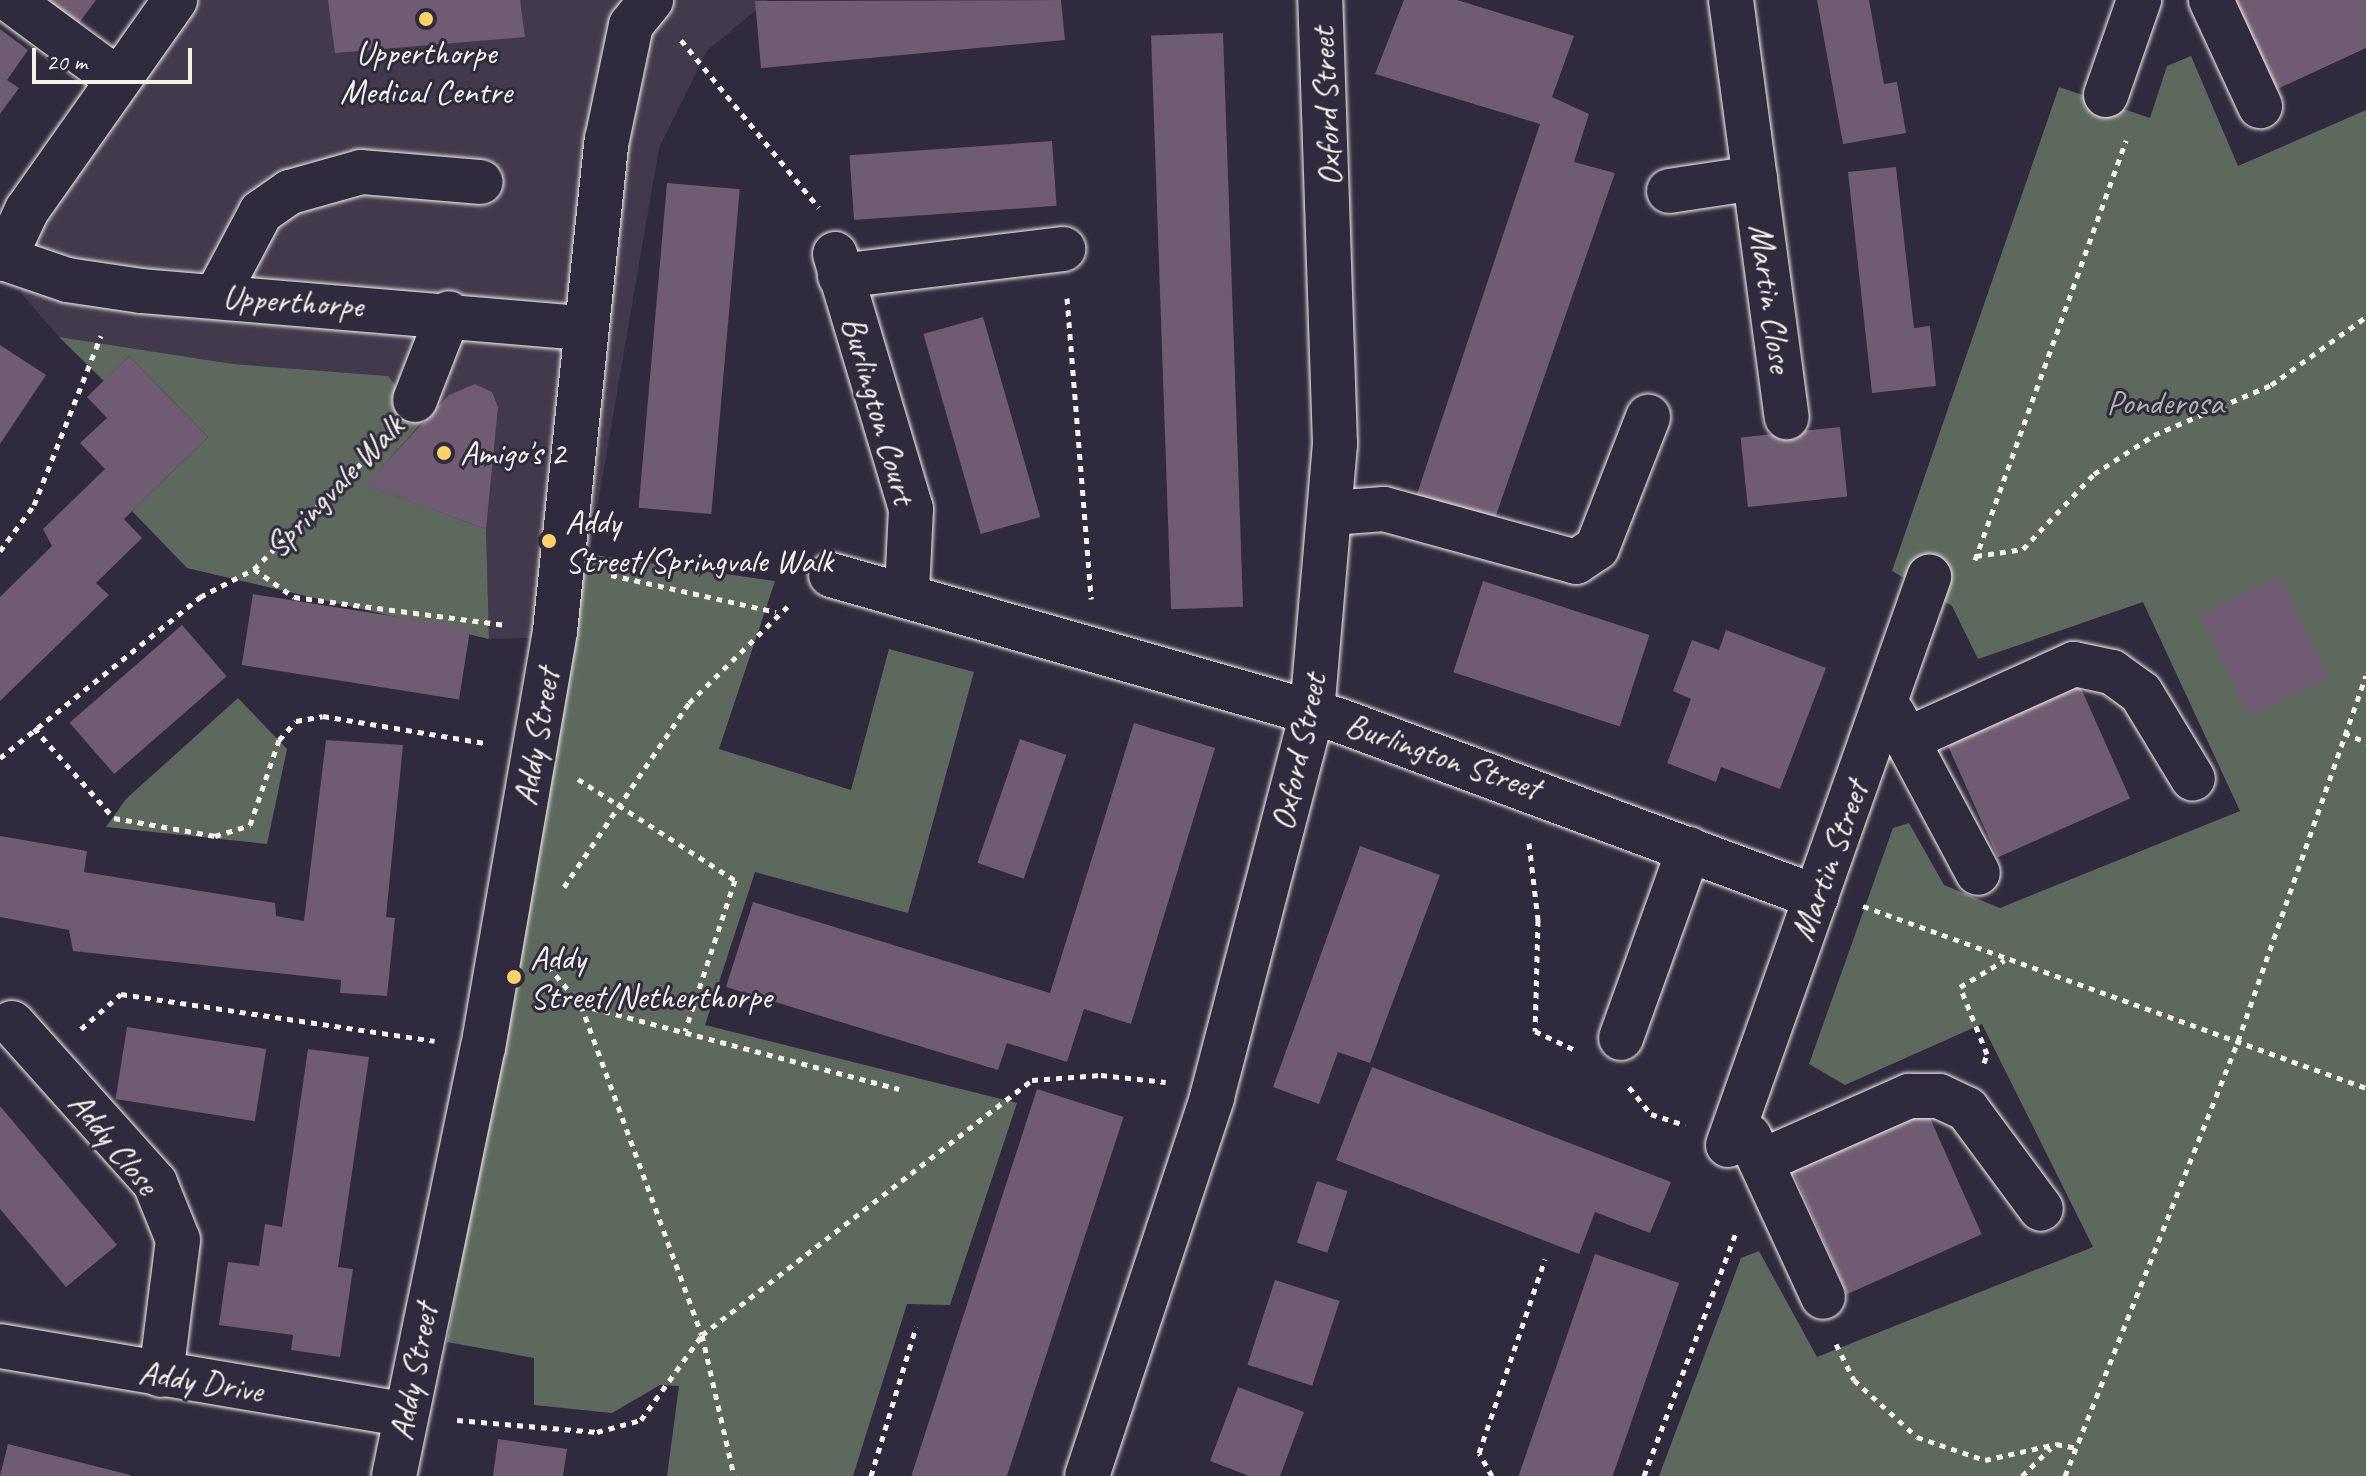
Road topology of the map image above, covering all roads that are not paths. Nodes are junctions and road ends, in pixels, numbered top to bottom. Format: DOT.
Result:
graph roads {
  1 [pos="10,0"];
  2 [pos="175,0"];
  3 [pos="1320,0"];
  4 [pos="1731,0"];
  5 [pos="2139,0"];
  6 [pos="2211,0"];
  7 [pos="630,8"];
  8 [pos="117,79"];
  9 [pos="2106,95"];
  10 [pos="2260,106"];
  11 [pos="1755,178"];
  12 [pos="481,182"];
  13 [pos="1669,191"];
  14 [pos="1063,249"];
  15 [pos="2,258"];
  16 [pos="217,295"];
  17 [pos="449,313"];
  18 [pos="584,328"];
  19 [pos="415,400"];
  20 [pos="1648,417"];
  21 [pos="1787,417"];
  22 [pos="1331,513"];
  23 [pos="831,575"];
  24 [pos="1929,577"];
  25 [pos="907,592"];
  26 [pos="1885,702"];
  27 [pos="1312,712"];
  28 [pos="1908,739"];
  29 [pos="2193,779"];
  30 [pos="1689,849"];
  31 [pos="1978,873"];
  32 [pos="1817,894"];
  33 [pos="12,1023"];
  34 [pos="1621,1038"];
  35 [pos="1743,1141"];
  36 [pos="2041,1209"];
  37 [pos="1827,1314"];
  38 [pos="0,1346"];
  39 [pos="161,1375"];
  40 [pos="402,1414"];
  41 [pos="394,1476"];
  42 [pos="1087,1476"];
  1 -- 8 [label="street"];
  2 -- 8 [label="street, Upperthorpe"];
  3 -- 22 [label="street, Oxford Street"];
  4 -- 11 [label="street, Martin Close"];
  5 -- 9 [label="street"];
  6 -- 10 [label="street"];
  7 -- 18 [label="street, Addy Street"];
  8 -- 15 [label="street, Upperthorpe"];
  11 -- 13 [label="street, Martin Close"];
  11 -- 21 [label="street, Martin Close"];
  12 -- 16 [label="street"];
  14 -- 25 [label="street, Burlington Court"];
  15 -- 16 [label="street, Upperthorpe"];
  16 -- 17 [label="street, Upperthorpe"];
  17 -- 18 [label="street, Upperthorpe"];
  17 -- 19 [label="street, Springvale Walk"];
  18 -- 40 [label="street, Addy Street"];
  20 -- 22 [label="street"];
  22 -- 27 [label="street, Oxford Street"];
  23 -- 25 [label="street, Burlington Street"];
  24 -- 26 [label="street, Martin Street"];
  25 -- 27 [label="street, Burlington Street"];
  26 -- 28 [label="street"];
  26 -- 32 [label="street, Martin Street"];
  27 -- 30 [label="street, Burlington Street"];
  27 -- 42 [label="street, Oxford Street"];
  28 -- 29 [label="street"];
  28 -- 31 [label="street"];
  30 -- 32 [label="street, Burlington Street"];
  30 -- 34 [label="street"];
  32 -- 35 [label="street, Martin Street"];
  33 -- 39 [label="street, Addy Close"];
  35 -- 36 [label="street"];
  35 -- 37 [label="street"];
  38 -- 39 [label="street, Addy Drive"];
  39 -- 40 [label="street, Addy Drive"];
  40 -- 41 [label="street, Addy Street"];
}
